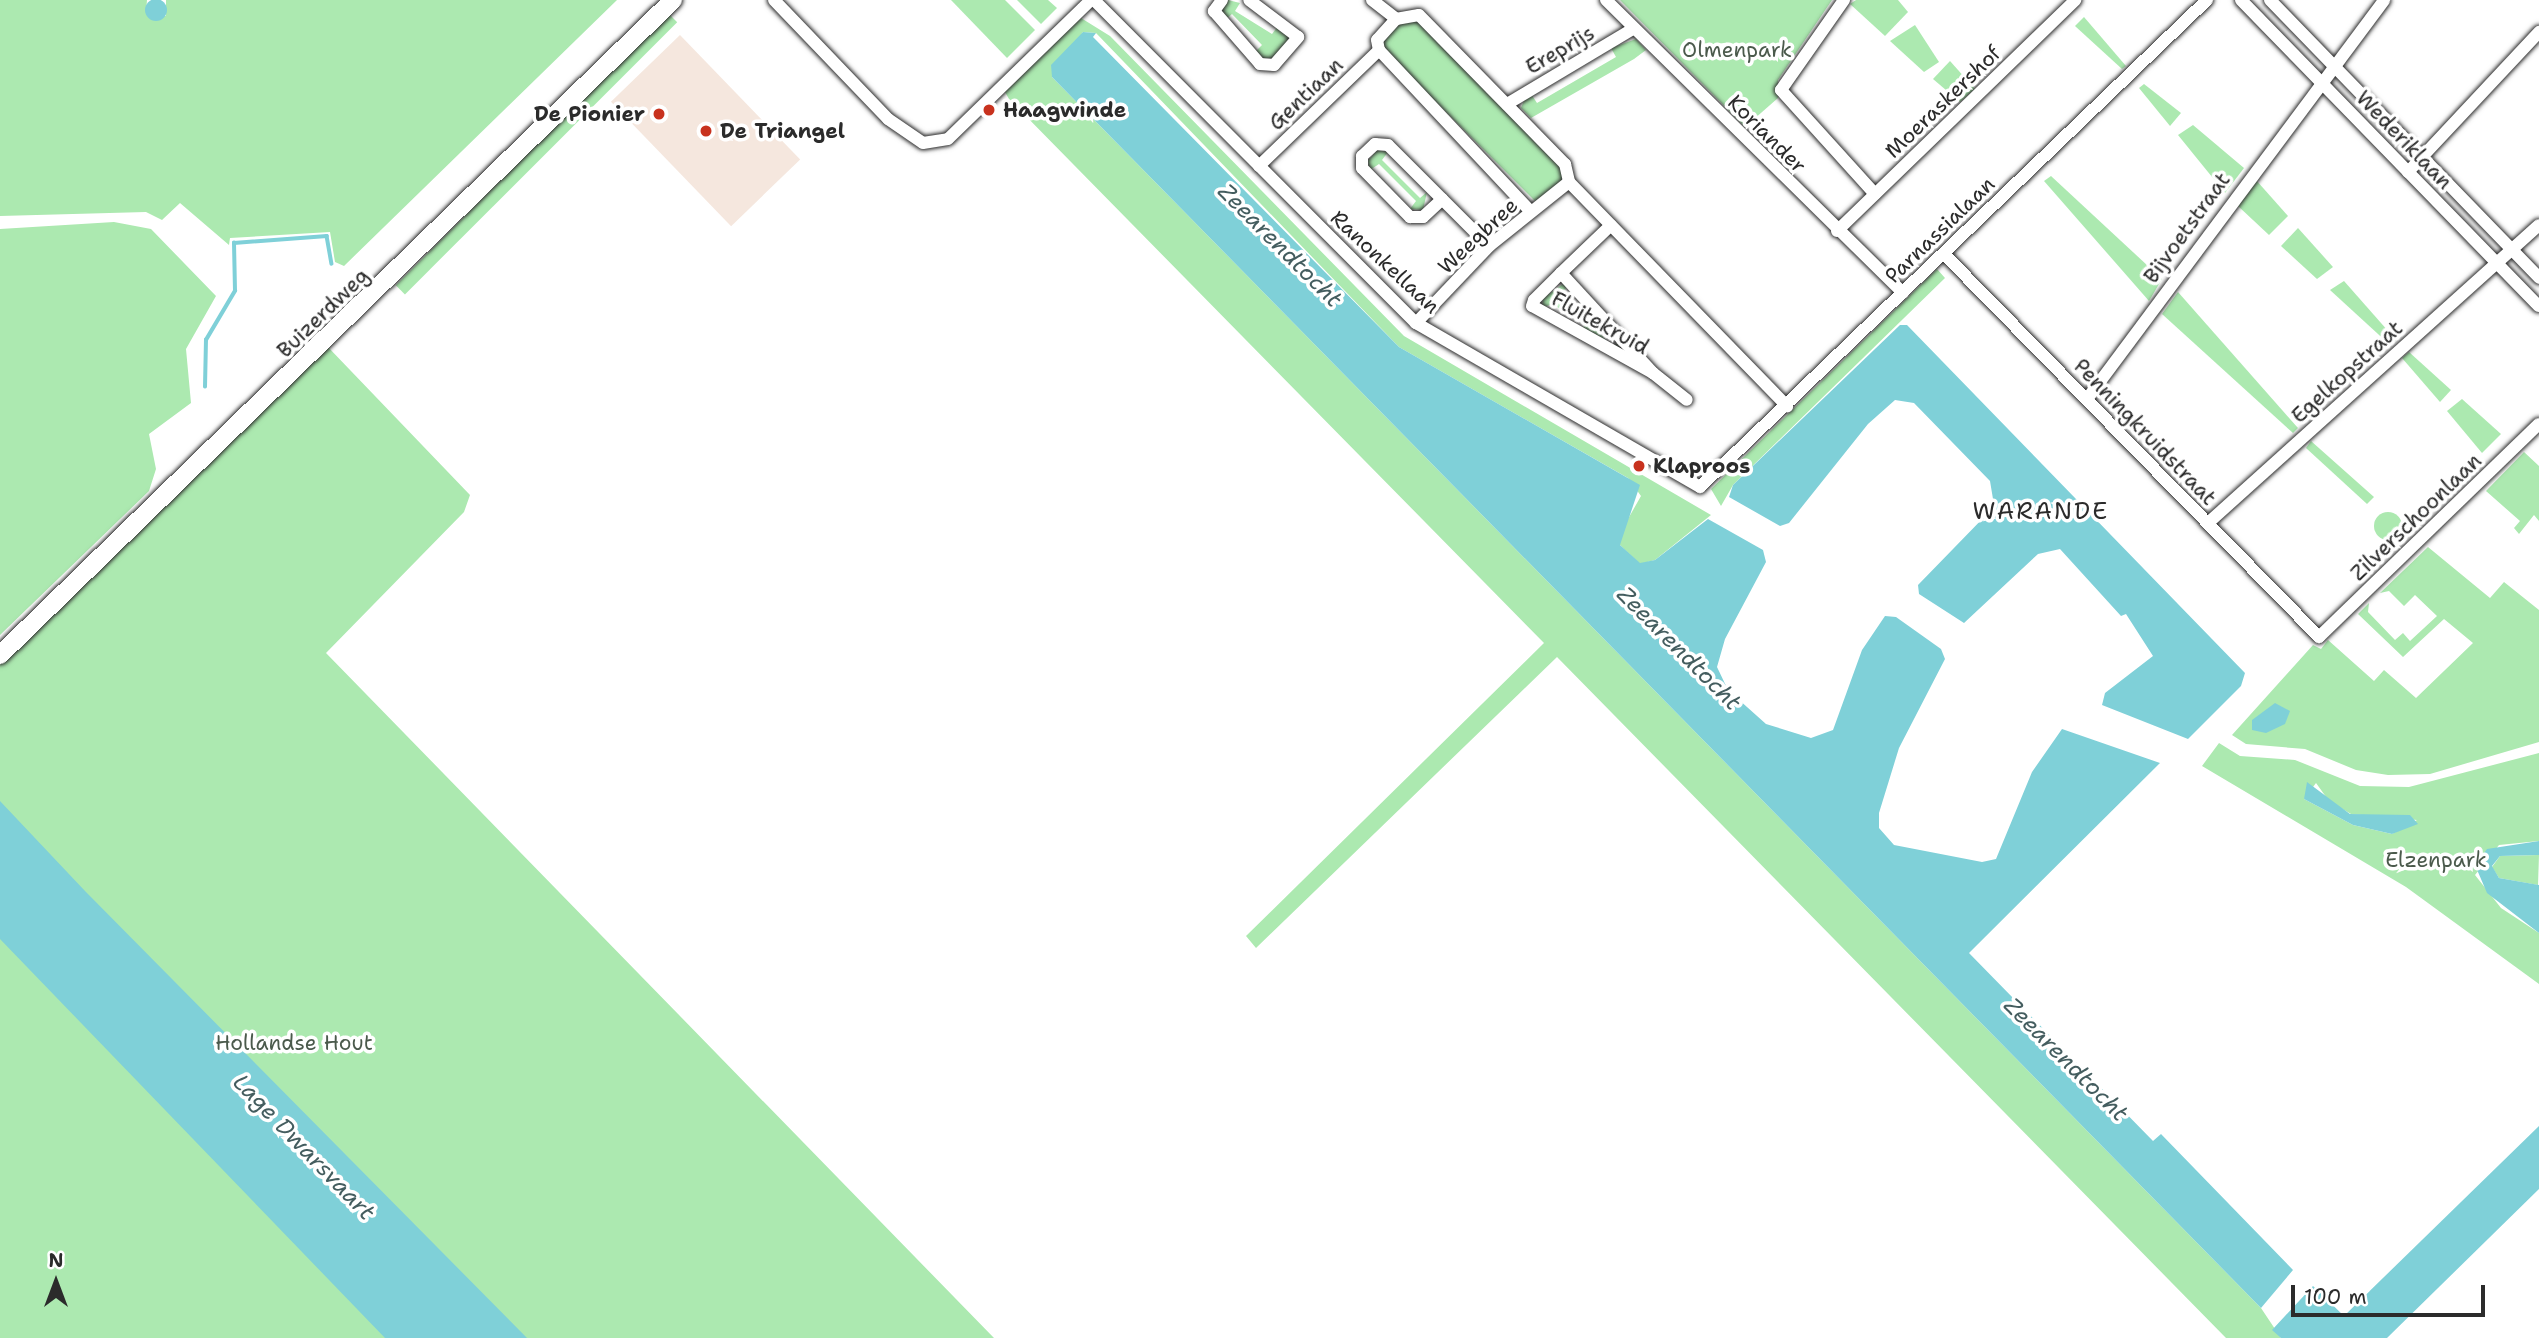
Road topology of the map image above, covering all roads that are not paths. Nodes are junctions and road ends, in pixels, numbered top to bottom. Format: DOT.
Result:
graph roads {
  1 [pos="673,0"];
  2 [pos="774,0"];
  3 [pos="1092,0"];
  4 [pos="1222,0"];
  5 [pos="1249,0"];
  6 [pos="1372,0"];
  7 [pos="1606,0"];
  8 [pos="1844,0"];
  9 [pos="2075,0"];
  10 [pos="2207,0"];
  11 [pos="2241,0"];
  12 [pos="2270,0"];
  13 [pos="2384,0"];
  14 [pos="1396,19"];
  15 [pos="1633,29"];
  16 [pos="2539,32"];
  17 [pos="1379,50"];
  18 [pos="2333,64"];
  19 [pos="2319,80"];
  20 [pos="1507,104"];
  21 [pos="2423,158"];
  22 [pos="1259,166"];
  23 [pos="2408,172"];
  24 [pos="1569,182"];
  25 [pos="1875,194"];
  26 [pos="1442,199"];
  27 [pos="1530,210"];
  28 [pos="1611,225"];
  29 [pos="2539,225"];
  30 [pos="1837,231"];
  31 [pos="1489,246"];
  32 [pos="2512,250"];
  33 [pos="1944,254"];
  34 [pos="2496,262"];
  35 [pos="1561,273"];
  36 [pos="2539,278"];
  37 [pos="1903,293"];
  38 [pos="2539,306"];
  39 [pos="1416,323"];
  40 [pos="1653,373"];
  41 [pos="2087,399"];
  42 [pos="1687,400"];
  43 [pos="1787,406"];
  44 [pos="2539,424"];
  45 [pos="1700,487"];
  46 [pos="2208,523"];
  47 [pos="2319,637"];
  48 [pos="0,655"];
  1 -- 48 [label="street, Buizerdweg"];
  2 -- 3 [label="street, Ranonkellaan"];
  3 -- 22 [label="street, Ranonkellaan"];
  4 -- 5 [label="street"];
  6 -- 14 [label="street"];
  7 -- 15 [label="street, Koriander"];
  8 -- 25 [label="street"];
  9 -- 25 [label="street, Moeraskershof"];
  10 -- 33 [label="street, Parnassialaan"];
  11 -- 19 [label="street, Wederiklaan"];
  12 -- 18 [label="street, Wederiklaan"];
  13 -- 18 [label="street, Bijvoetstraat"];
  14 -- 17 [label="street"];
  14 -- 20 [label="street"];
  15 -- 20 [label="street, Ereprijs"];
  15 -- 30 [label="street, Koriander"];
  16 -- 21 [label="street"];
  17 -- 22 [label="street, Gentiaan"];
  17 -- 27 [label="street"];
  18 -- 19 [label="street, Bijvoetstraat"];
  18 -- 21 [label="street, Wederiklaan"];
  19 -- 23 [label="street, Wederiklaan"];
  19 -- 41 [label="street, Bijvoetstraat"];
  20 -- 24 [label="street"];
  21 -- 23 [label="street"];
  21 -- 32 [label="street, Wederiklaan"];
  22 -- 39 [label="street, Ranonkellaan"];
  23 -- 34 [label="street, Wederiklaan"];
  24 -- 27 [label="street, Weegbree"];
  24 -- 28 [label="street"];
  25 -- 30 [label="street, Moeraskershof"];
  26 -- 26 [label="street"];
  26 -- 31 [label="street"];
  27 -- 31 [label="street, Weegbree"];
  28 -- 35 [label="street, Fluitekruid"];
  28 -- 43 [label="street"];
  29 -- 32 [label="street, Egelkopstraat"];
  30 -- 37 [label="street, Koriander"];
  31 -- 39 [label="street, Weegbree"];
  32 -- 34 [label="street, Egelkopstraat"];
  32 -- 36 [label="street, Wederiklaan"];
  33 -- 37 [label="street, Parnassialaan"];
  33 -- 41 [label="street, Penningkruidstraat"];
  34 -- 38 [label="street, Wederiklaan"];
  34 -- 46 [label="street, Egelkopstraat"];
  35 -- 40 [label="street, Fluitekruid"];
  35 -- 40 [label="street, Fluitekruid"];
  37 -- 43 [label="street, Parnassialaan"];
  39 -- 45 [label="street, Ranonkellaan"];
  40 -- 42 [label="street, Fluitekruid"];
  41 -- 46 [label="street, Penningkruidstraat"];
  43 -- 45 [label="street, Parnassialaan"];
  44 -- 47 [label="street, Zilverschoonlaan"];
  46 -- 47 [label="street, Penningkruidstraat"];
}
